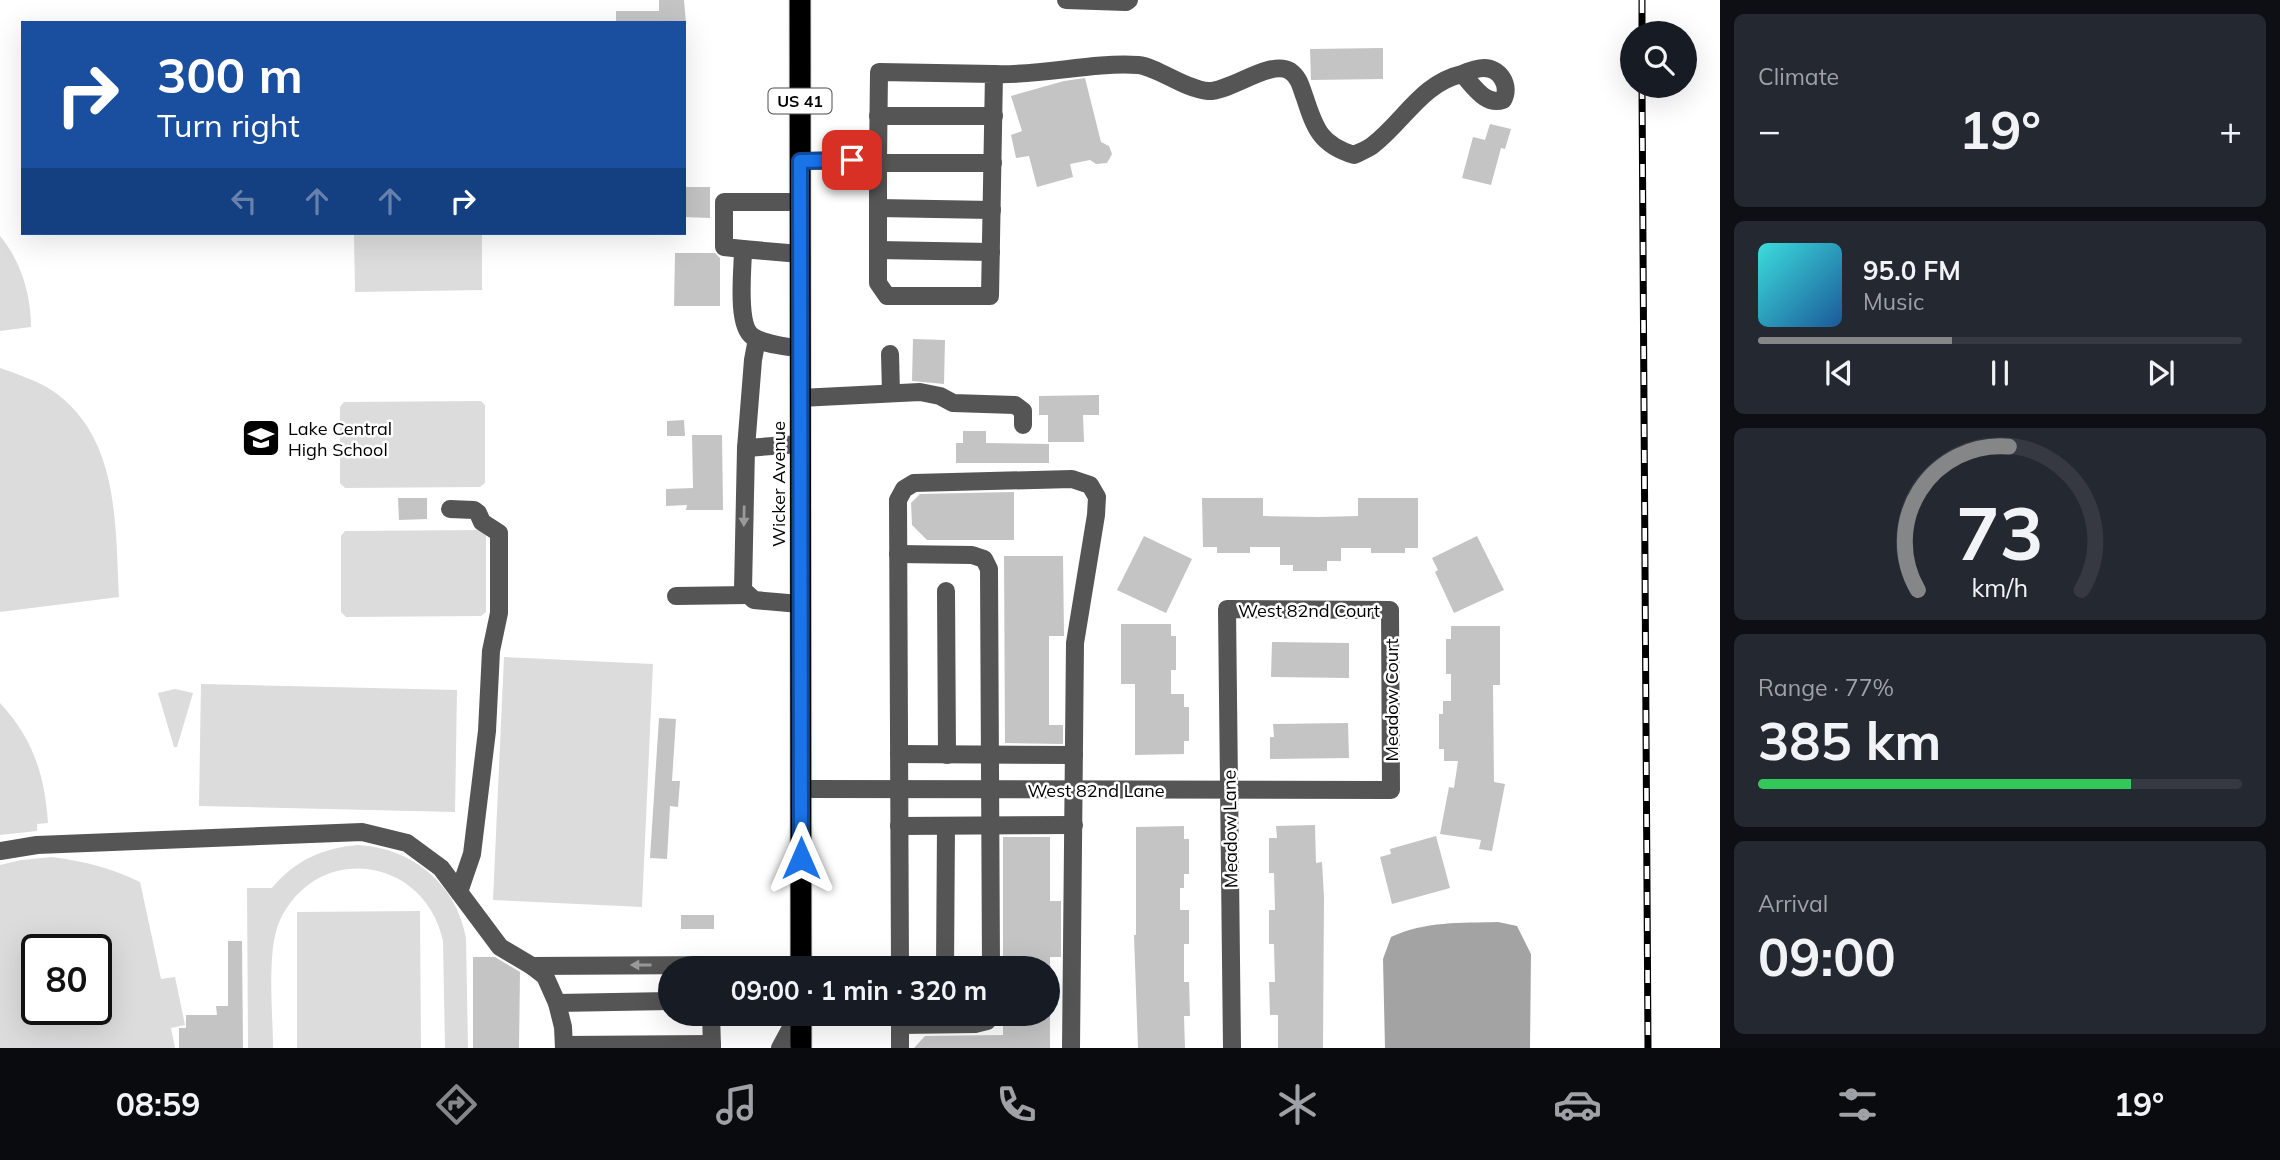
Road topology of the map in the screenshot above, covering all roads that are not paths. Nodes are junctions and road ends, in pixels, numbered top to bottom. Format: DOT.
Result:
graph roads {
  1 [pos="800,0"];
  2 [pos="1066,0"];
  3 [pos="1129,0"];
  4 [pos="994,74"];
  5 [pos="1462,74"];
  6 [pos="878,116"];
  7 [pos="994,116"];
  8 [pos="800,161"];
  9 [pos="878,162"];
  10 [pos="993,163"];
  11 [pos="800,202"];
  12 [pos="878,208"];
  13 [pos="992,210"];
  14 [pos="743,249"];
  15 [pos="878,250"];
  16 [pos="991,252"];
  17 [pos="800,254"];
  18 [pos="758,339"];
  19 [pos="800,349"];
  20 [pos="890,354"];
  21 [pos="891,393"];
  22 [pos="800,398"];
  23 [pos="1023,425"];
  24 [pos="800,444"];
  25 [pos="746,448"];
  26 [pos="450,509"];
  27 [pos="898,554"];
  28 [pos="946,591"];
  29 [pos="748,595"];
  30 [pos="676,596"];
  31 [pos="800,604"];
  32 [pos="1227,610"];
  33 [pos="1390,610"];
  34 [pos="899,754"];
  35 [pos="947,755"];
  36 [pos="990,755"];
  37 [pos="1074,755"];
  38 [pos="801,789"];
  39 [pos="899,789"];
  40 [pos="991,790"];
  41 [pos="1074,790"];
  42 [pos="1391,790"];
  43 [pos="1229,791"];
  44 [pos="1074,825"];
  45 [pos="899,826"];
  46 [pos="946,826"];
  47 [pos="991,826"];
  48 [pos="0,851"];
  49 [pos="459,892"];
  50 [pos="801,956"];
  51 [pos="900,956"];
  52 [pos="945,956"];
  53 [pos="991,956"];
  54 [pos="532,965"];
  55 [pos="658,966"];
  56 [pos="658,1001"];
  57 [pos="557,1003"];
  58 [pos="711,1026"];
  59 [pos="793,1026"];
  60 [pos="800,1026"];
  61 [pos="900,1026"];
  62 [pos="712,1046"];
  63 [pos="564,1047"];
  64 [pos="593,1047"];
  65 [pos="780,1048"];
  66 [pos="801,1048"];
  67 [pos="900,1048"];
  68 [pos="1071,1048"];
  69 [pos="1232,1048"];
  1 -- 8 [label="highway, Wicker Avenue / US 41"];
  2 -- 3 [label="street"];
  4 -- 5 [label="street"];
  4 -- 6 [label="street"];
  4 -- 7 [label="street"];
  6 -- 7 [label="street"];
  6 -- 9 [label="street"];
  7 -- 10 [label="street"];
  8 -- 9 [label="street"];
  8 -- 11 [label="highway, Wicker Avenue / US 41"];
  9 -- 10 [label="street"];
  9 -- 12 [label="street"];
  10 -- 13 [label="street"];
  11 -- 14 [label="street"];
  11 -- 17 [label="highway, Wicker Avenue / US 41"];
  12 -- 13 [label="street"];
  12 -- 15 [label="street"];
  13 -- 16 [label="street"];
  14 -- 17 [label="street"];
  14 -- 18 [label="street"];
  15 -- 16 [label="street"];
  15 -- 16 [label="street"];
  17 -- 19 [label="highway, Wicker Avenue / US 41"];
  18 -- 19 [label="street"];
  18 -- 25 [label="street"];
  19 -- 22 [label="highway, Wicker Avenue / US 41"];
  20 -- 21 [label="street"];
  21 -- 22 [label="street"];
  21 -- 23 [label="street"];
  22 -- 24 [label="highway, Wicker Avenue / US 41"];
  24 -- 25 [label="street"];
  24 -- 31 [label="highway, Wicker Avenue / US 41"];
  25 -- 29 [label="street, one-way"];
  26 -- 49 [label="street"];
  27 -- 34 [label="street"];
  27 -- 36 [label="street"];
  27 -- 37 [label="street"];
  28 -- 35 [label="street"];
  29 -- 30 [label="street"];
  29 -- 31 [label="street"];
  31 -- 38 [label="highway, Wicker Avenue / US 41"];
  32 -- 33 [label="street, West 82nd Court"];
  32 -- 43 [label="street, Meadow Lane"];
  33 -- 42 [label="street, Meadow Court"];
  34 -- 35 [label="street"];
  34 -- 39 [label="street"];
  35 -- 36 [label="street"];
  36 -- 37 [label="street"];
  36 -- 40 [label="street"];
  37 -- 41 [label="street"];
  38 -- 39 [label="street, West 82nd Lane"];
  38 -- 50 [label="highway, Wicker Avenue / US 41"];
  39 -- 40 [label="street, West 82nd Lane"];
  39 -- 45 [label="street"];
  40 -- 41 [label="street, West 82nd Lane"];
  40 -- 47 [label="street"];
  41 -- 43 [label="street, West 82nd Lane"];
  41 -- 44 [label="street"];
  42 -- 43 [label="street, West 82nd Lane"];
  43 -- 69 [label="street, Meadow Lane"];
  44 -- 47 [label="street"];
  44 -- 68 [label="street"];
  45 -- 46 [label="street"];
  45 -- 51 [label="street"];
  46 -- 47 [label="street"];
  46 -- 52 [label="street"];
  47 -- 53 [label="street"];
  48 -- 49 [label="street"];
  49 -- 54 [label="street"];
  55 -- 54 [label="street, one-way"];
  54 -- 57 [label="street"];
  56 -- 57 [label="street"];
  57 -- 63 [label="street"];
  58 -- 62 [label="street"];
  59 -- 65 [label="street"];
  60 -- 66 [label="highway"];
  61 -- 67 [label="street"];
  62 -- 64 [label="street"];
  63 -- 64 [label="street"];
}
